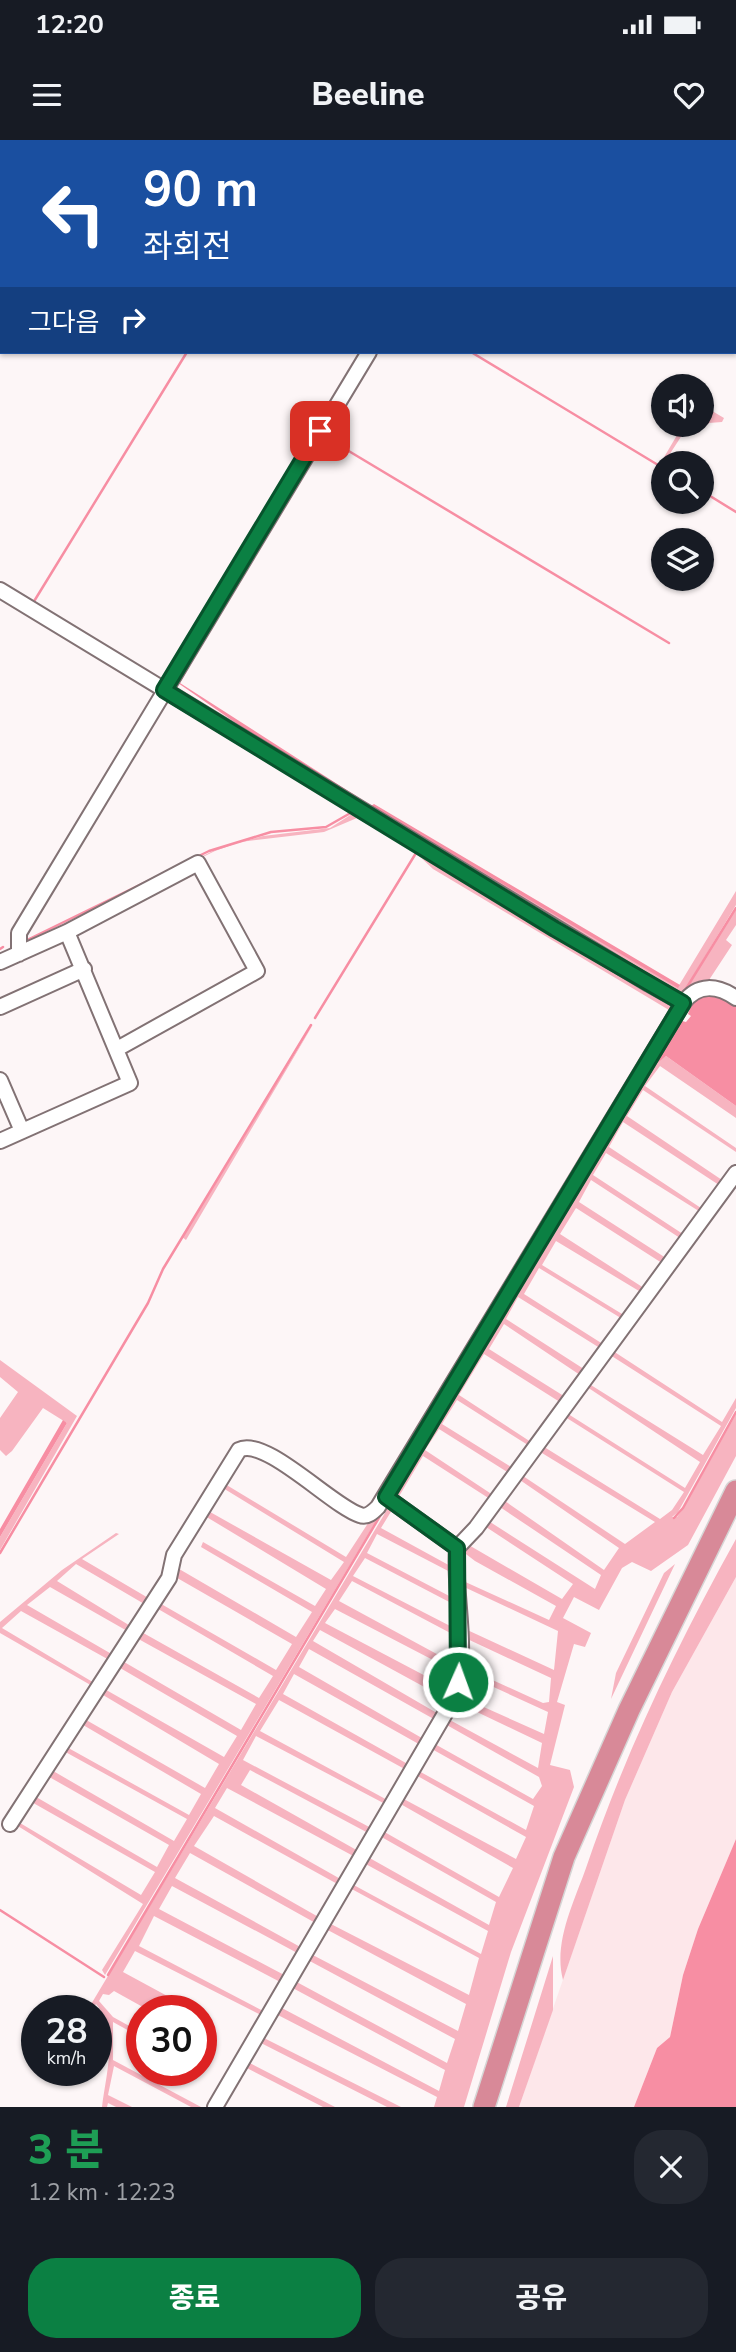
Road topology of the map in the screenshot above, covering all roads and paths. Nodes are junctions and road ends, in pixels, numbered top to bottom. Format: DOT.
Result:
graph roads {
  1 [pos="368,354"];
  2 [pos="0,590"];
  3 [pos="164,690"];
  4 [pos="67,932"];
  5 [pos="19,954"];
  6 [pos="0,962"];
  7 [pos="84,969"];
  8 [pos="736,998"];
  9 [pos="683,1003"];
  10 [pos="0,1007"];
  11 [pos="117,1049"];
  12 [pos="0,1080"];
  13 [pos="3,1097"];
  14 [pos="22,1131"];
  15 [pos="0,1141"];
  16 [pos="736,1173"];
  17 [pos="736,1491"];
  18 [pos="386,1497"];
  19 [pos="457,1548"];
  20 [pos="10,1824"];
  21 [pos="215,2107"];
  22 [pos="484,2107"];
  1 -- 3 [label="street"];
  2 -- 3 [label="street"];
  3 -- 5 [label="street"];
  3 -- 9 [label="street"];
  4 -- 5 [label="street"];
  4 -- 7 [label="street"];
  4 -- 11 [label="street"];
  5 -- 6 [label="street"];
  7 -- 10 [label="street"];
  7 -- 11 [label="street"];
  8 -- 9 [label="street"];
  9 -- 18 [label="street"];
  11 -- 14 [label="street"];
  12 -- 13 [label="street"];
  13 -- 14 [label="street"];
  14 -- 15 [label="street"];
  16 -- 19 [label="street"];
  17 -- 22 [label="highway"];
  18 -- 19 [label="street"];
  18 -- 20 [label="street"];
  19 -- 21 [label="street"];
}
